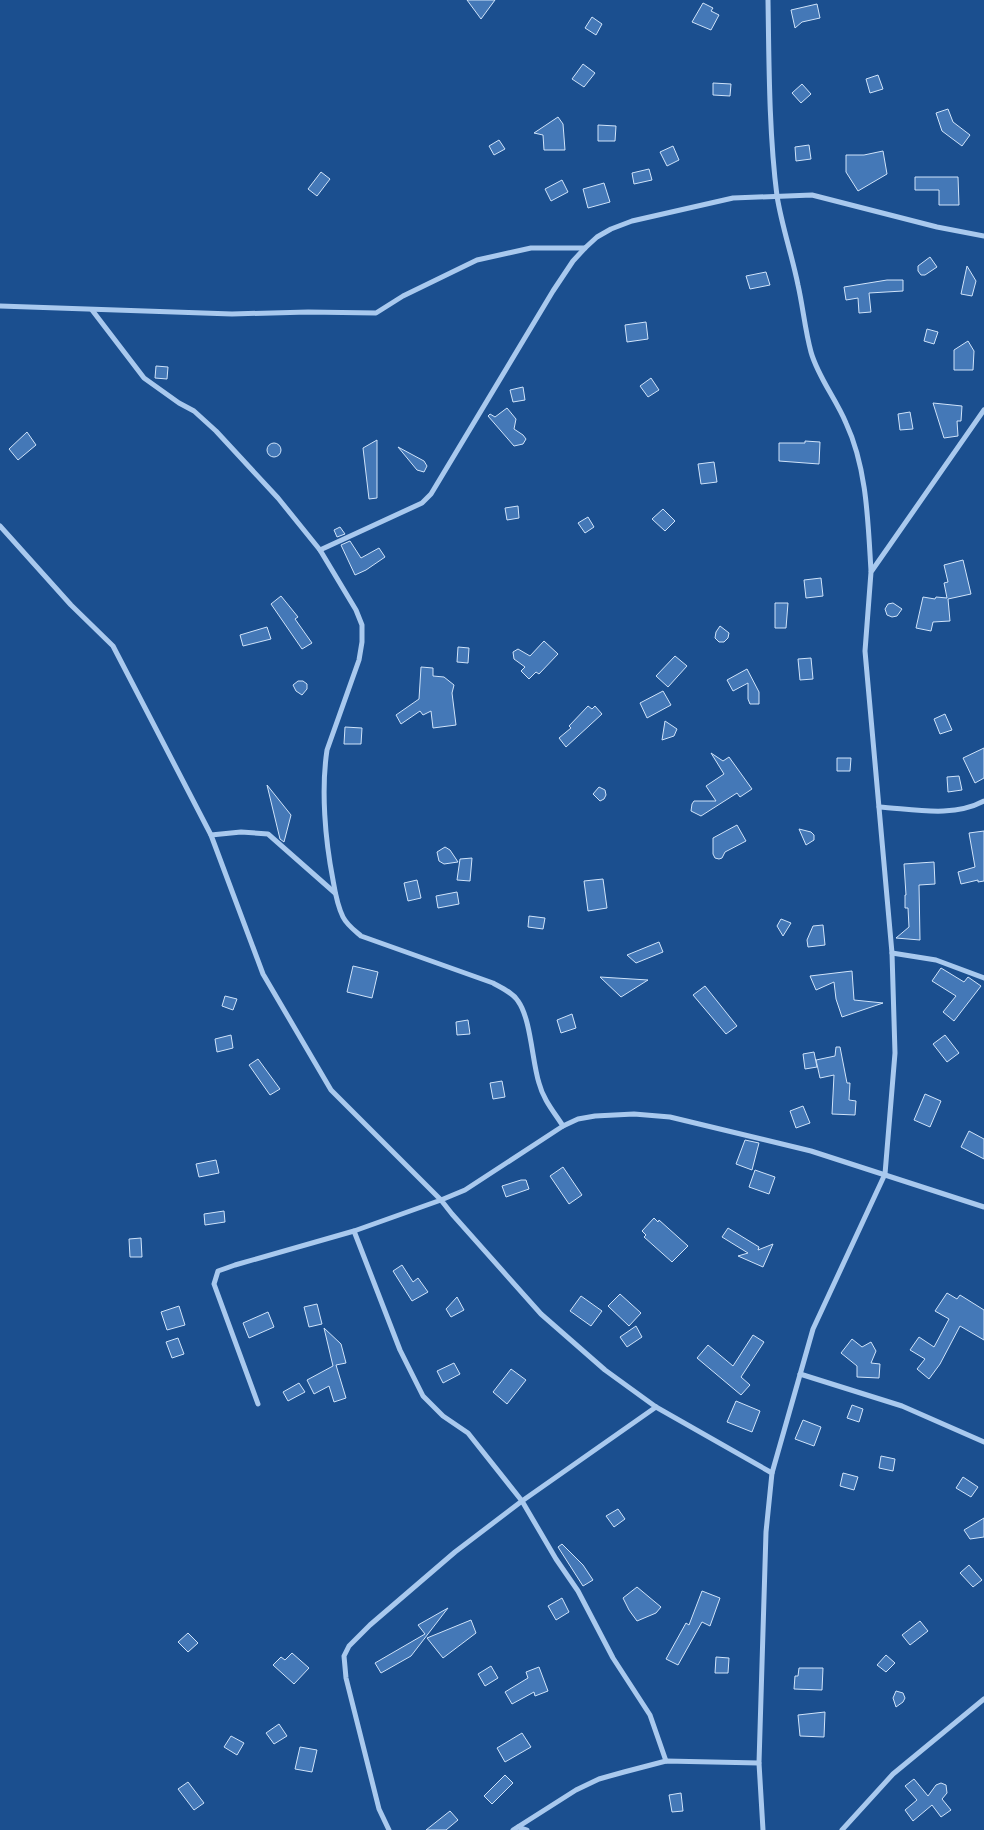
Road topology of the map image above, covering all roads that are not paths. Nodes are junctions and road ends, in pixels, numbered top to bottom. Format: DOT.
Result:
graph roads {
  1 [pos="768,0"];
  2 [pos="777,195"];
  3 [pos="984,236"];
  4 [pos="585,248"];
  5 [pos="0,306"];
  6 [pos="92,310"];
  7 [pos="984,410"];
  8 [pos="0,526"];
  9 [pos="320,550"];
  10 [pos="871,572"];
  11 [pos="984,801"];
  12 [pos="879,807"];
  13 [pos="211,835"];
  14 [pos="335,894"];
  15 [pos="892,954"];
  16 [pos="984,978"];
  17 [pos="563,1126"];
  18 [pos="885,1174"];
  19 [pos="441,1200"];
  20 [pos="984,1207"];
  21 [pos="354,1231"];
  22 [pos="800,1374"];
  23 [pos="258,1404"];
  24 [pos="656,1407"];
  25 [pos="984,1442"];
  26 [pos="772,1473"];
  27 [pos="522,1501"];
  28 [pos="984,1699"];
  29 [pos="666,1761"];
  30 [pos="759,1763"];
  31 [pos="515,1828"];
  32 [pos="388,1830"];
  33 [pos="527,1830"];
  34 [pos="763,1830"];
  35 [pos="842,1830"];
  1 -- 2 [label="street"];
  2 -- 3 [label="street"];
  2 -- 4 [label="street"];
  2 -- 10 [label="street"];
  4 -- 6 [label="street"];
  4 -- 9 [label="street"];
  5 -- 6 [label="street"];
  6 -- 9 [label="street"];
  7 -- 10 [label="street"];
  8 -- 13 [label="street"];
  9 -- 14 [label="street"];
  10 -- 12 [label="street"];
  11 -- 12 [label="street"];
  12 -- 15 [label="street"];
  13 -- 14 [label="street"];
  13 -- 19 [label="street"];
  14 -- 17 [label="street"];
  15 -- 16 [label="street"];
  15 -- 18 [label="street"];
  17 -- 18 [label="street"];
  17 -- 19 [label="street"];
  18 -- 20 [label="street"];
  18 -- 22 [label="street"];
  19 -- 21 [label="street"];
  19 -- 24 [label="street"];
  21 -- 23 [label="street"];
  21 -- 27 [label="street"];
  22 -- 25 [label="street"];
  22 -- 26 [label="street"];
  24 -- 26 [label="street"];
  24 -- 27 [label="street"];
  26 -- 30 [label="street"];
  27 -- 29 [label="street"];
  27 -- 32 [label="street"];
  28 -- 35 [label="street"];
  29 -- 30 [label="street"];
  29 -- 31 [label="street"];
  30 -- 34 [label="street"];
  31 -- 33 [label="street"];
}
